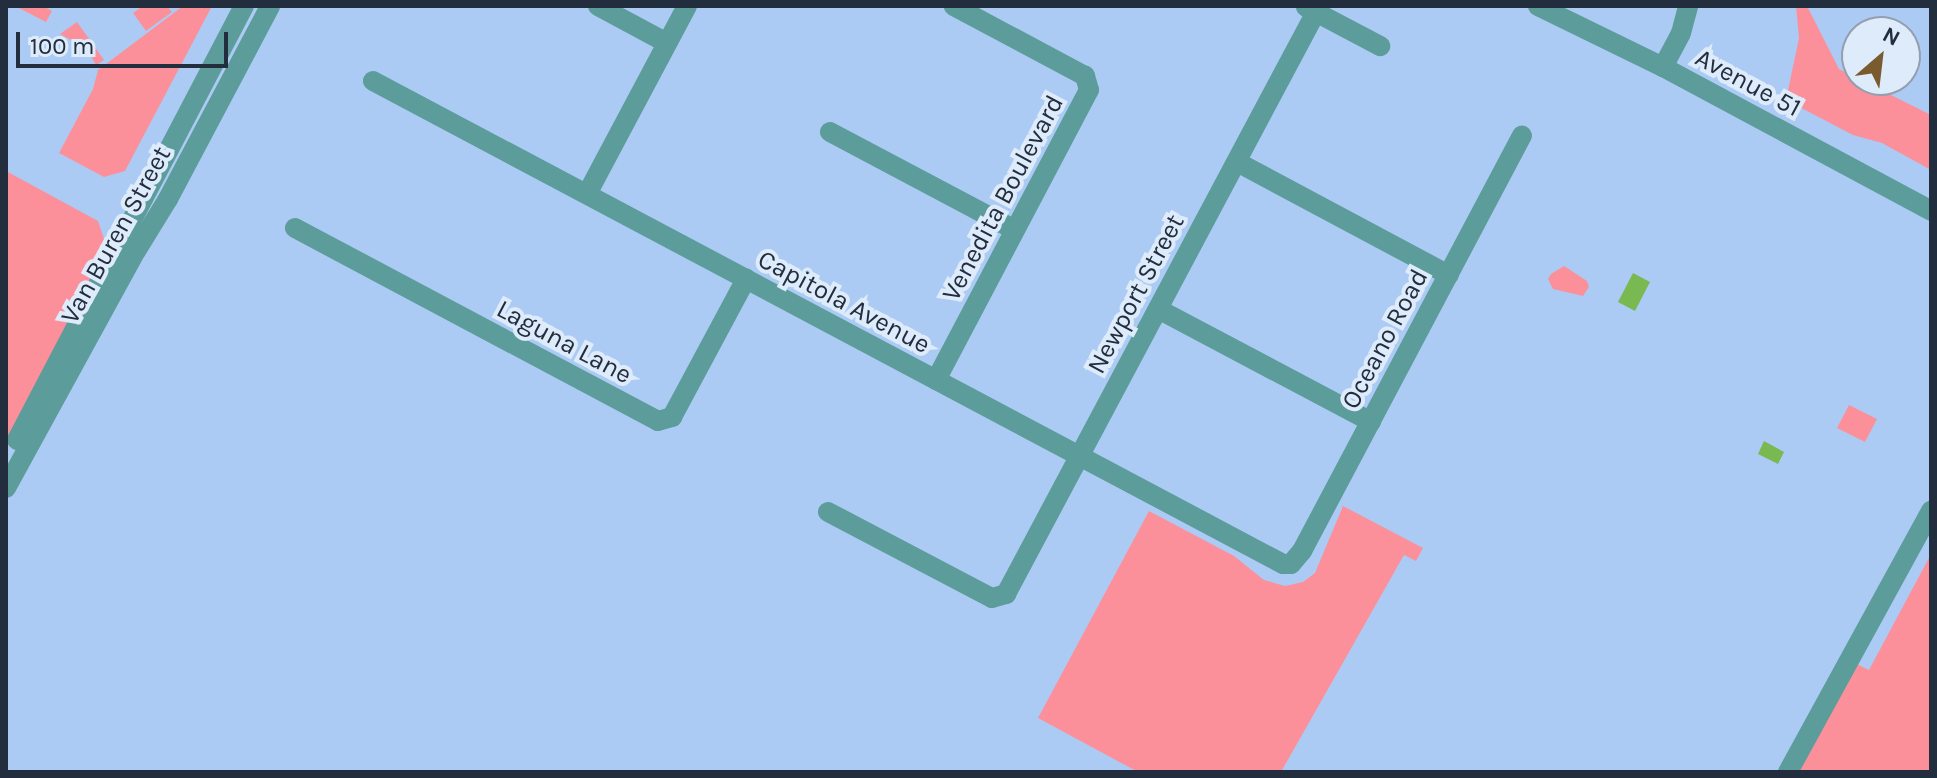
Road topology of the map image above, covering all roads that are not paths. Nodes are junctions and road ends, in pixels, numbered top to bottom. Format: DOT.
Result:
graph roads {
  1 [pos="244,6"];
  2 [pos="270,6"];
  3 [pos="598,6"];
  4 [pos="687,6"];
  5 [pos="954,6"];
  6 [pos="1538,6"];
  7 [pos="1688,6"];
  8 [pos="1310,9"];
  9 [pos="667,43"];
  10 [pos="1380,46"];
  11 [pos="1663,67"];
  12 [pos="373,81"];
  13 [pos="180,125"];
  14 [pos="830,132"];
  15 [pos="1522,136"];
  16 [pos="1237,162"];
  17 [pos="587,194"];
  18 [pos="1931,211"];
  19 [pos="121,218"];
  20 [pos="295,228"];
  21 [pos="1015,230"];
  22 [pos="1449,275"];
  23 [pos="746,279"];
  24 [pos="1158,309"];
  25 [pos="936,380"];
  26 [pos="1371,422"];
  27 [pos="1080,457"];
  28 [pos="6,462"];
  29 [pos="6,488"];
  30 [pos="1931,511"];
  31 [pos="828,512"];
  32 [pos="1291,564"];
  33 [pos="1788,772"];
  1 -- 13 [label="street, Van Buren Street"];
  2 -- 29 [label="street, Van Buren Street"];
  3 -- 9 [label="street"];
  4 -- 9 [label="street"];
  5 -- 21 [label="street, Venedita Boulevard"];
  6 -- 11 [label="street, Avenue 51"];
  7 -- 11 [label="street"];
  8 -- 10 [label="street"];
  8 -- 16 [label="street, Newport Street"];
  9 -- 17 [label="street"];
  11 -- 18 [label="street, Avenue 51"];
  12 -- 17 [label="street, Capitola Avenue"];
  13 -- 19 [label="street"];
  13 -- 28 [label="street, Van Buren Street"];
  14 -- 21 [label="street"];
  15 -- 22 [label="street, Oceano Road"];
  16 -- 22 [label="street"];
  16 -- 24 [label="street, Newport Street"];
  17 -- 23 [label="street, Capitola Avenue"];
  20 -- 23 [label="street, Laguna Lane"];
  21 -- 25 [label="street, Venedita Boulevard"];
  22 -- 26 [label="street, Oceano Road"];
  23 -- 25 [label="street, Capitola Avenue"];
  24 -- 26 [label="street"];
  24 -- 27 [label="street, Newport Street"];
  25 -- 27 [label="street, Capitola Avenue"];
  26 -- 32 [label="street, Oceano Road"];
  27 -- 31 [label="street, Newport Street"];
  27 -- 32 [label="street, Capitola Avenue"];
  30 -- 33 [label="street"];
}
